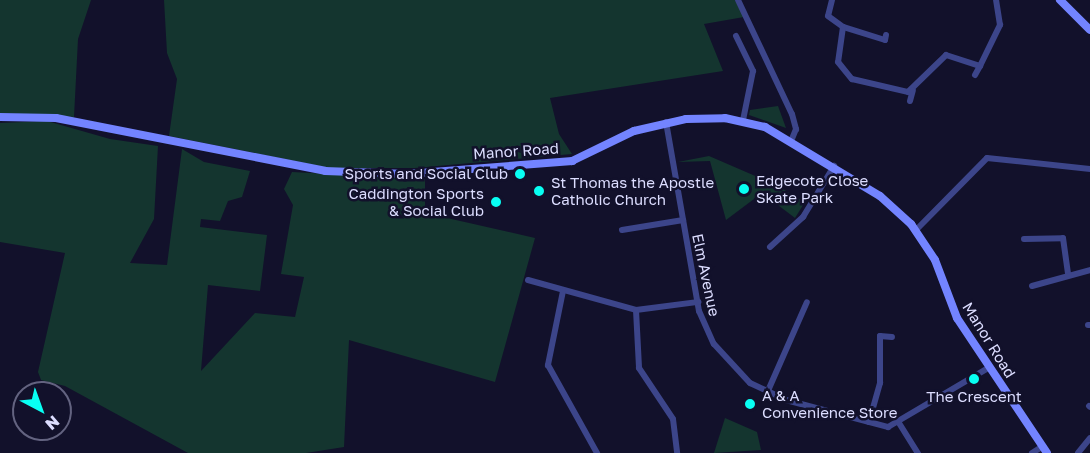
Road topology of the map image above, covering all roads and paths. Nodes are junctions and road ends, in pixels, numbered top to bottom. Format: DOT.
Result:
graph roads {
  1 [pos="738,0"];
  2 [pos="832,0"];
  3 [pos="996,0"];
  4 [pos="1060,0"];
  5 [pos="843,27"];
  6 [pos="1090,30"];
  7 [pos="736,36"];
  8 [pos="884,40"];
  9 [pos="980,66"];
  10 [pos="975,75"];
  11 [pos="913,90"];
  12 [pos="910,101"];
  13 [pos="0,117"];
  14 [pos="743,120"];
  15 [pos="666,122"];
  16 [pos="792,139"];
  17 [pos="834,166"];
  18 [pos="1090,169"];
  19 [pos="683,220"];
  20 [pos="622,230"];
  21 [pos="916,230"];
  22 [pos="1024,239"];
  23 [pos="770,247"];
  24 [pos="1090,270"];
  25 [pos="1068,274"];
  26 [pos="528,280"];
  27 [pos="1032,286"];
  28 [pos="563,291"];
  29 [pos="807,302"];
  30 [pos="698,303"];
  31 [pos="636,310"];
  32 [pos="892,337"];
  33 [pos="990,367"];
  34 [pos="767,393"];
  35 [pos="869,422"];
  36 [pos="899,423"];
  37 [pos="1090,438"];
  38 [pos="1045,450"];
  39 [pos="597,453"];
  40 [pos="677,453"];
  41 [pos="918,453"];
  42 [pos="1032,453"];
  43 [pos="1078,453"];
  1 -- 16 [label="street"];
  2 -- 5 [label="street"];
  3 -- 9 [label="street"];
  4 -- 6 [label="street"];
  5 -- 8 [label="street"];
  5 -- 11 [label="street"];
  7 -- 14 [label="street"];
  9 -- 10 [label="street"];
  9 -- 11 [label="street"];
  11 -- 12 [label="street"];
  13 -- 15 [label="street, Manor Road"];
  14 -- 15 [label="street, Manor Road"];
  14 -- 16 [label="street, Manor Road"];
  15 -- 19 [label="street, Elm Avenue"];
  16 -- 17 [label="street, Manor Road"];
  17 -- 21 [label="street, Manor Road"];
  17 -- 23 [label="street"];
  18 -- 21 [label="street"];
  19 -- 20 [label="street"];
  19 -- 30 [label="street, Elm Avenue"];
  21 -- 33 [label="street, Manor Road"];
  22 -- 25 [label="street"];
  24 -- 25 [label="street"];
  25 -- 27 [label="street"];
  26 -- 28 [label="street"];
  28 -- 31 [label="street"];
  28 -- 39 [label="street"];
  29 -- 34 [label="street"];
  30 -- 31 [label="street"];
  30 -- 34 [label="street, Elm Avenue"];
  31 -- 40 [label="street"];
  32 -- 35 [label="street"];
  33 -- 36 [label="street"];
  33 -- 38 [label="street, Manor Road"];
  34 -- 35 [label="street, Elm Avenue"];
  35 -- 36 [label="street, Elm Avenue"];
  36 -- 41 [label="street"];
  37 -- 43 [label="street"];
  38 -- 42 [label="street"];
}
